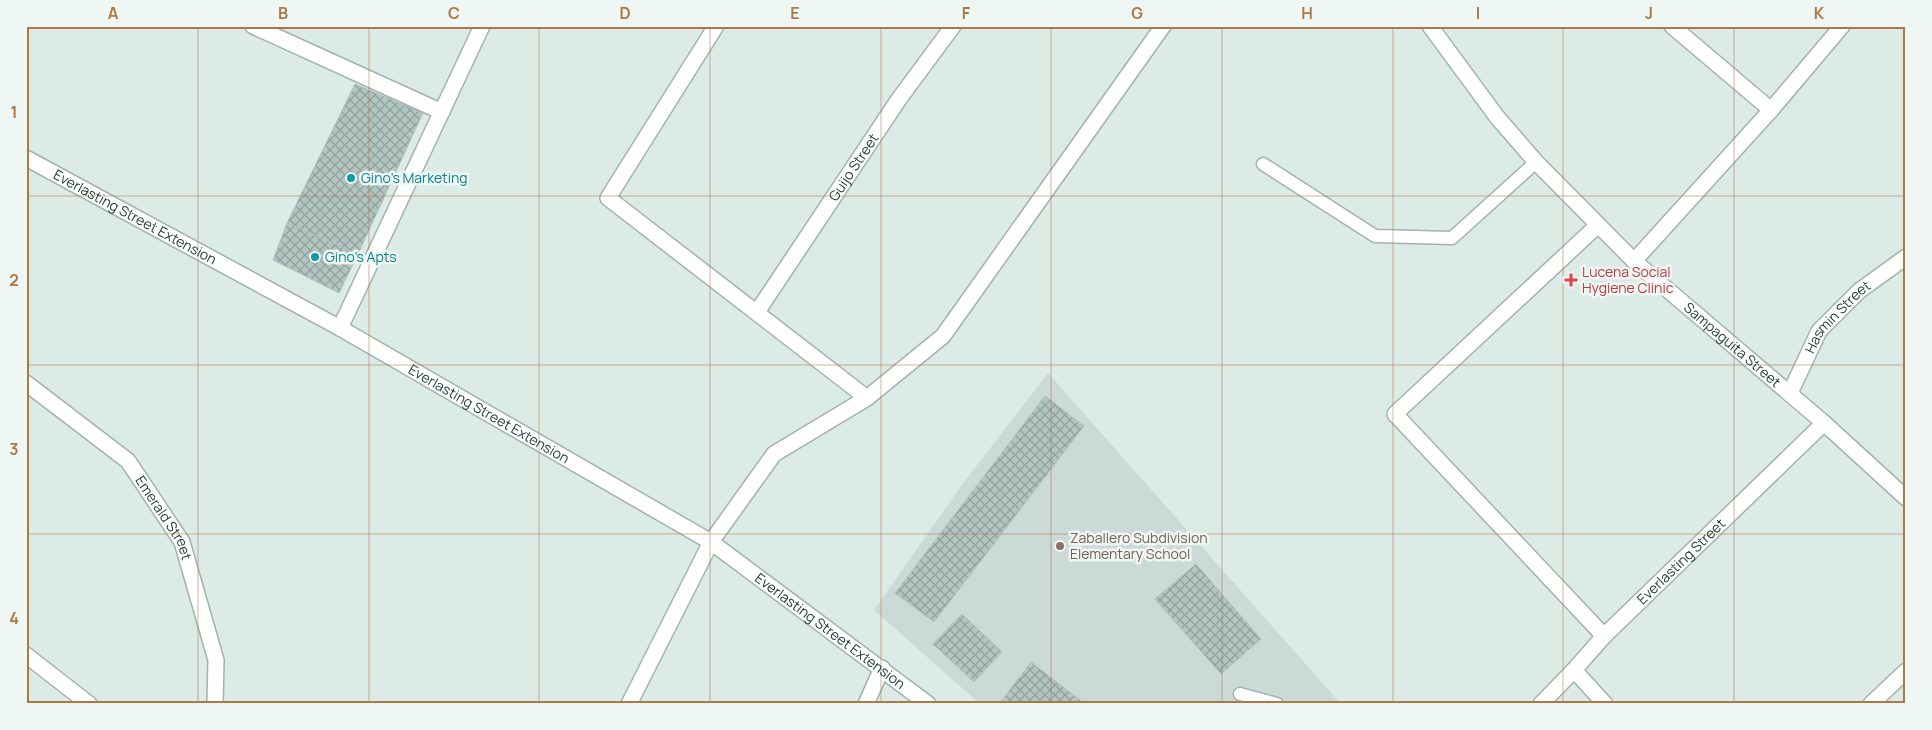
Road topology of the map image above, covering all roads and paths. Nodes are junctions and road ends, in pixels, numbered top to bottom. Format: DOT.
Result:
graph roads {
  1 [pos="254,26"];
  2 [pos="482,26"];
  3 [pos="716,26"];
  4 [pos="953,26"];
  5 [pos="1163,26"];
  6 [pos="1430,26"];
  7 [pos="1672,26"];
  8 [pos="1842,26"];
  9 [pos="1771,110"];
  10 [pos="442,112"];
  11 [pos="26,158"];
  12 [pos="1536,162"];
  13 [pos="1263,164"];
  14 [pos="1598,225"];
  15 [pos="1906,257"];
  16 [pos="1634,260"];
  17 [pos="757,312"];
  18 [pos="340,328"];
  19 [pos="26,383"];
  20 [pos="1790,393"];
  21 [pos="867,398"];
  22 [pos="1824,422"];
  23 [pos="1906,498"];
  24 [pos="711,542"];
  25 [pos="1604,636"];
  26 [pos="26,655"];
  27 [pos="882,668"];
  28 [pos="1574,670"];
  29 [pos="1906,671"];
  30 [pos="1240,694"];
  31 [pos="90,704"];
  32 [pos="215,704"];
  33 [pos="629,704"];
  34 [pos="866,704"];
  35 [pos="928,704"];
  36 [pos="1277,704"];
  37 [pos="1541,704"];
  38 [pos="1605,704"];
  39 [pos="1871,704"];
  1 -- 10 [label="street"];
  2 -- 10 [label="street"];
  3 -- 17 [label="street"];
  4 -- 17 [label="street, Guijo Street"];
  5 -- 21 [label="street"];
  6 -- 12 [label="street, Sampaguita Street"];
  7 -- 9 [label="street"];
  8 -- 9 [label="street"];
  9 -- 16 [label="street"];
  10 -- 18 [label="street"];
  11 -- 18 [label="street, Everlasting Street Extension"];
  12 -- 13 [label="lane"];
  12 -- 14 [label="street, Sampaguita Street"];
  14 -- 16 [label="street, Sampaguita Street"];
  14 -- 25 [label="street"];
  15 -- 20 [label="street, Hasmin Street"];
  16 -- 20 [label="street, Sampaguita Street"];
  17 -- 21 [label="street"];
  18 -- 24 [label="street, Everlasting Street Extension"];
  19 -- 32 [label="street, Emerald Street"];
  20 -- 22 [label="street, Sampaguita Street"];
  21 -- 24 [label="street"];
  22 -- 23 [label="street, Sampaguita Street"];
  22 -- 25 [label="street, Everlasting Street"];
  24 -- 27 [label="street, Everlasting Street Extension"];
  24 -- 33 [label="street"];
  25 -- 28 [label="street, Everlasting Street"];
  26 -- 31 [label="street"];
  27 -- 34 [label="street"];
  27 -- 35 [label="street, Everlasting Street Extension"];
  28 -- 37 [label="street, Everlasting Street"];
  28 -- 38 [label="street"];
  29 -- 39 [label="street"];
  30 -- 36 [label="lane"];
}
